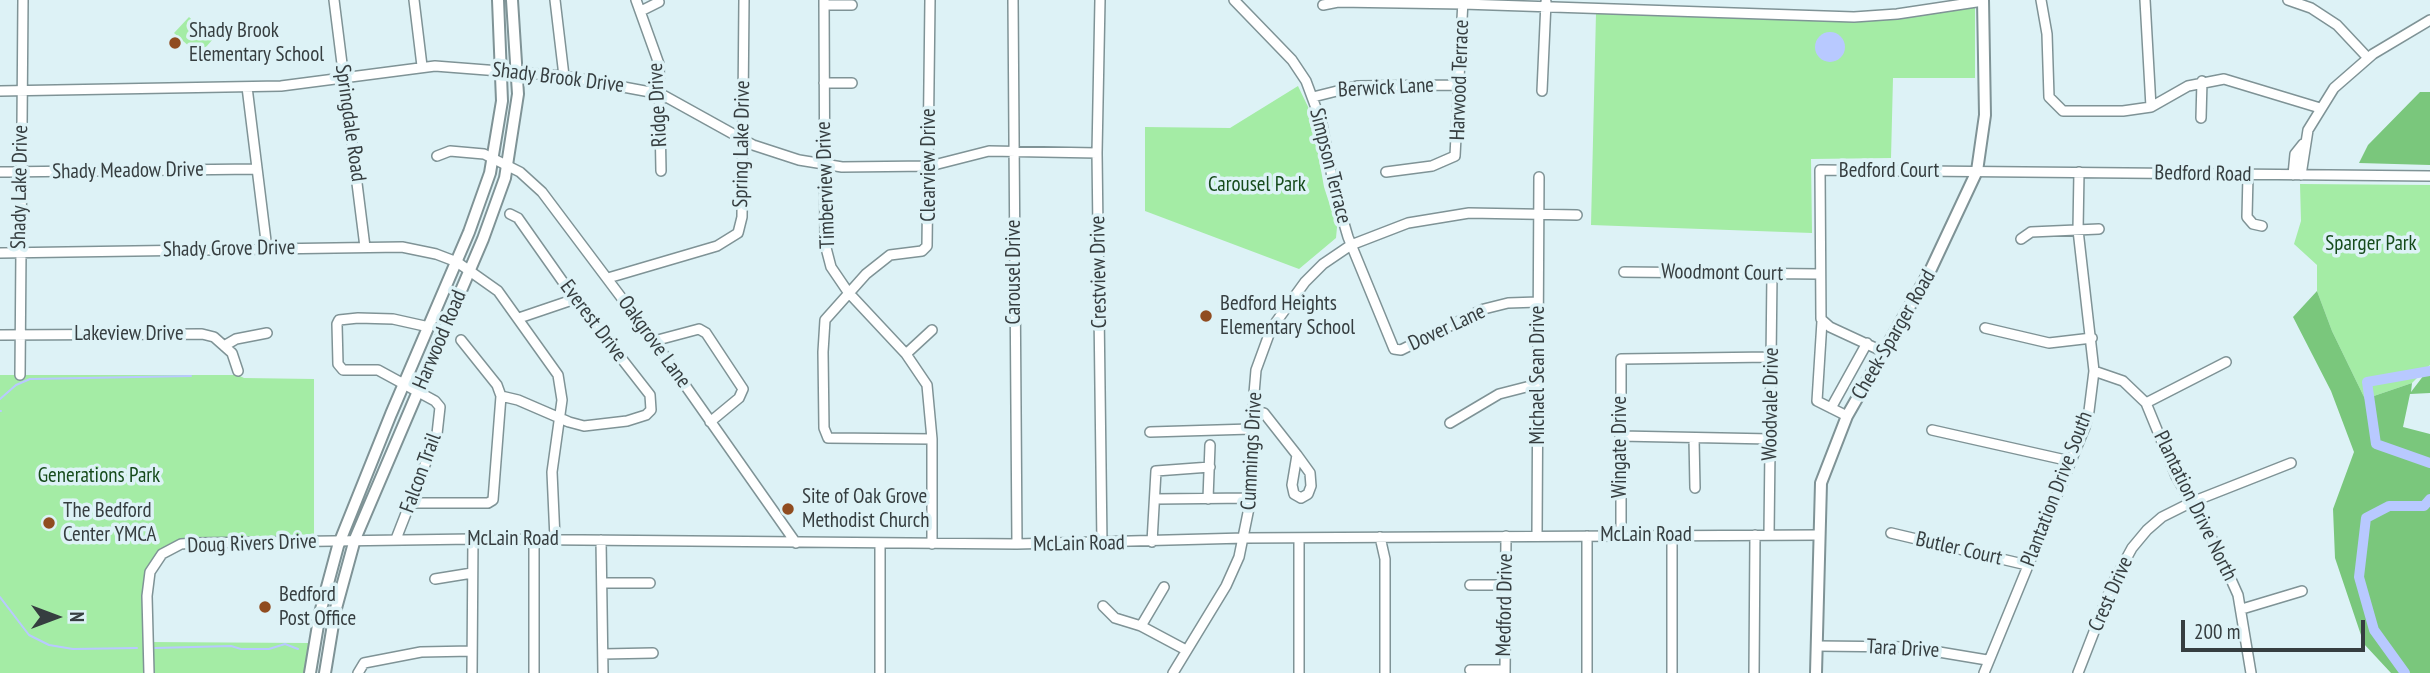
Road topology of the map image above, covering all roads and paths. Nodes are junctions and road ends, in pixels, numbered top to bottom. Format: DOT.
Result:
graph roads {
  1 [pos="23,0"];
  2 [pos="334,0"];
  3 [pos="414,0"];
  4 [pos="498,0"];
  5 [pos="512,0"];
  6 [pos="555,0"];
  7 [pos="636,0"];
  8 [pos="744,0"];
  9 [pos="930,0"];
  10 [pos="1013,0"];
  11 [pos="1100,0"];
  12 [pos="1234,0"];
  13 [pos="1983,0"];
  14 [pos="2041,0"];
  15 [pos="2145,0"];
  16 [pos="2288,0"];
  17 [pos="659,2"];
  18 [pos="824,2"];
  19 [pos="1463,2"];
  20 [pos="1546,3"];
  21 [pos="852,5"];
  22 [pos="1323,5"];
  23 [pos="641,11"];
  24 [pos="2430,20"];
  25 [pos="2368,58"];
  26 [pos="422,66"];
  27 [pos="503,70"];
  28 [pos="519,71"];
  29 [pos="564,76"];
  30 [pos="344,77"];
  31 [pos="2202,82"];
  32 [pos="824,83"];
  33 [pos="852,83"];
  34 [pos="1461,85"];
  35 [pos="247,87"];
  36 [pos="0,91"];
  37 [pos="22,91"];
  38 [pos="1542,91"];
  39 [pos="662,94"];
  40 [pos="1312,97"];
  41 [pos="2151,107"];
  42 [pos="2320,108"];
  43 [pos="2201,118"];
  44 [pos="742,140"];
  45 [pos="1014,150"];
  46 [pos="1097,153"];
  47 [pos="437,156"];
  48 [pos="493,159"];
  49 [pos="824,164"];
  50 [pos="508,165"];
  51 [pos="930,166"];
  52 [pos="256,169"];
  53 [pos="661,171"];
  54 [pos="1977,171"];
  55 [pos="1386,172"];
  56 [pos="2080,172"];
  57 [pos="0,173"];
  58 [pos="20,173"];
  59 [pos="2248,175"];
  60 [pos="2297,175"];
  61 [pos="2430,176"];
  62 [pos="1539,177"];
  63 [pos="510,214"];
  64 [pos="1539,214"];
  65 [pos="1577,215"];
  66 [pos="2262,226"];
  67 [pos="2099,229"];
  68 [pos="2078,230"];
  69 [pos="2021,239"];
  70 [pos="1351,245"];
  71 [pos="365,247"];
  72 [pos="267,248"];
  73 [pos="0,253"];
  74 [pos="19,253"];
  75 [pos="457,262"];
  76 [pos="469,271"];
  77 [pos="1624,272"];
  78 [pos="1773,274"];
  79 [pos="1819,274"];
  80 [pos="608,278"];
  81 [pos="848,292"];
  82 [pos="575,299"];
  83 [pos="1538,302"];
  84 [pos="519,317"];
  85 [pos="1822,321"];
  86 [pos="429,327"];
  87 [pos="1985,328"];
  88 [pos="932,330"];
  89 [pos="267,332"];
  90 [pos="0,335"];
  91 [pos="18,335"];
  92 [pos="2092,338"];
  93 [pos="461,340"];
  94 [pos="654,341"];
  95 [pos="1867,343"];
  96 [pos="224,346"];
  97 [pos="1397,350"];
  98 [pos="1884,352"];
  99 [pos="906,354"];
  100 [pos="1772,358"];
  101 [pos="2225,362"];
  102 [pos="238,371"];
  103 [pos="2094,371"];
  104 [pos="20,375"];
  105 [pos="1538,384"];
  106 [pos="403,386"];
  107 [pos="417,393"];
  108 [pos="501,396"];
  109 [pos="2147,403"];
  110 [pos="1831,408"];
  111 [pos="1252,410"];
  112 [pos="1847,416"];
  113 [pos="559,418"];
  114 [pos="710,422"];
  115 [pos="1450,423"];
  116 [pos="1251,429"];
  117 [pos="1932,430"];
  118 [pos="1150,432"];
  119 [pos="1620,436"];
  120 [pos="1694,438"];
  121 [pos="932,439"];
  122 [pos="1771,439"];
  123 [pos="1210,445"];
  124 [pos="1297,455"];
  125 [pos="2070,461"];
  126 [pos="2291,463"];
  127 [pos="1210,467"];
  128 [pos="1695,488"];
  129 [pos="1251,498"];
  130 [pos="1155,499"];
  131 [pos="1208,499"];
  132 [pos="2192,502"];
  133 [pos="410,503"];
  134 [pos="1891,533"];
  135 [pos="1672,535"];
  136 [pos="1755,535"];
  137 [pos="1769,535"];
  138 [pos="1819,535"];
  139 [pos="1506,536"];
  140 [pos="1537,536"];
  141 [pos="1587,536"];
  142 [pos="1620,536"];
  143 [pos="1380,537"];
  144 [pos="472,538"];
  145 [pos="1245,538"];
  146 [pos="1299,538"];
  147 [pos="355,539"];
  148 [pos="396,539"];
  149 [pos="534,539"];
  150 [pos="555,539"];
  151 [pos="601,540"];
  152 [pos="340,541"];
  153 [pos="1152,542"];
  154 [pos="796,543"];
  155 [pos="880,544"];
  156 [pos="932,544"];
  157 [pos="1017,544"];
  158 [pos="1102,544"];
  159 [pos="2027,565"];
  160 [pos="471,573"];
  161 [pos="435,579"];
  162 [pos="602,583"];
  163 [pos="650,583"];
  164 [pos="1470,585"];
  165 [pos="1506,585"];
  166 [pos="1164,587"];
  167 [pos="2302,591"];
  168 [pos="1103,606"];
  169 [pos="2242,609"];
  170 [pos="1141,626"];
  171 [pos="1817,646"];
  172 [pos="1186,650"];
  173 [pos="472,651"];
  174 [pos="653,653"];
  175 [pos="603,654"];
  176 [pos="1987,660"];
  177 [pos="1469,670"];
  178 [pos="359,671"];
  179 [pos="1505,672"];
  180 [pos="149,673"];
  181 [pos="310,673"];
  182 [pos="325,673"];
  183 [pos="472,673"];
  184 [pos="534,673"];
  185 [pos="603,673"];
  186 [pos="880,673"];
  187 [pos="1173,673"];
  188 [pos="1299,673"];
  189 [pos="1385,673"];
  190 [pos="1587,673"];
  191 [pos="1672,673"];
  192 [pos="1755,673"];
  193 [pos="1816,673"];
  194 [pos="1984,673"];
  195 [pos="2078,673"];
  196 [pos="2251,673"];
  1 -- 37 [label="street, Shady Lake Drive"];
  2 -- 30 [label="street, Springdale Road"];
  3 -- 26 [label="street"];
  4 -- 27 [label="main road, Harwood Road"];
  5 -- 28 [label="main road, Harwood Road"];
  6 -- 29 [label="street"];
  7 -- 23 [label="street, Ridge Drive"];
  8 -- 44 [label="street, Spring Lake Drive"];
  9 -- 51 [label="street, Clearview Drive"];
  10 -- 45 [label="street, Carousel Drive"];
  11 -- 46 [label="street, Crestview Drive"];
  12 -- 40 [label="street, Simpson Terrace"];
  13 -- 20 [label="street"];
  13 -- 54 [label="main road, Cheek-Sparger Road"];
  14 -- 41 [label="street"];
  15 -- 41 [label="street"];
  16 -- 25 [label="street"];
  17 -- 23 [label="street"];
  18 -- 21 [label="street"];
  18 -- 32 [label="street, Timberview Drive"];
  19 -- 20 [label="street"];
  19 -- 22 [label="street"];
  19 -- 34 [label="street, Harwood Terrace"];
  20 -- 38 [label="street"];
  23 -- 39 [label="street, Ridge Drive"];
  24 -- 25 [label="street"];
  25 -- 42 [label="street"];
  26 -- 27 [label="street, Shady Brook Drive"];
  26 -- 30 [label="street, Shady Brook Drive"];
  27 -- 28 [label="street, Shady Brook Drive"];
  27 -- 48 [label="main road, Harwood Road"];
  28 -- 29 [label="street, Shady Brook Drive"];
  28 -- 50 [label="main road, Harwood Road"];
  29 -- 39 [label="street, Shady Brook Drive"];
  30 -- 35 [label="street, Shady Brook Drive"];
  30 -- 71 [label="street, Springdale Road"];
  31 -- 41 [label="street"];
  31 -- 42 [label="street"];
  31 -- 43 [label="street"];
  32 -- 33 [label="street"];
  32 -- 49 [label="street, Timberview Drive"];
  34 -- 40 [label="street, Berwick Lane"];
  34 -- 55 [label="street, Harwood Terrace"];
  35 -- 37 [label="street, Shady Brook Drive"];
  35 -- 52 [label="street"];
  36 -- 37 [label="street, Shady Brook Drive"];
  37 -- 58 [label="street, Shady Lake Drive"];
  39 -- 44 [label="street, Shady Brook Drive"];
  39 -- 53 [label="street, Ridge Drive"];
  40 -- 70 [label="street, Simpson Terrace"];
  42 -- 60 [label="street"];
  44 -- 49 [label="street, Shady Brook Drive"];
  44 -- 80 [label="street, Spring Lake Drive"];
  45 -- 46 [label="street, Shady Brook Drive"];
  45 -- 51 [label="street, Shady Brook Drive"];
  45 -- 157 [label="street, Carousel Drive"];
  46 -- 158 [label="street, Crestview Drive"];
  47 -- 48 [label="street, Oakgrove Lane"];
  48 -- 50 [label="street, Oakgrove Lane"];
  48 -- 75 [label="main road, Harwood Road"];
  49 -- 51 [label="street, Shady Brook Drive"];
  49 -- 81 [label="street, Timberview Drive"];
  50 -- 76 [label="main road, Harwood Road"];
  50 -- 80 [label="street, Oakgrove Lane"];
  51 -- 81 [label="street, Clearview Drive"];
  52 -- 58 [label="street, Shady Meadow Drive"];
  52 -- 72 [label="street"];
  54 -- 56 [label="street, Bedford Road"];
  54 -- 79 [label="street, Bedford Court"];
  54 -- 98 [label="main road, Cheek-Sparger Road"];
  56 -- 59 [label="street, Bedford Road"];
  56 -- 68 [label="street, Plantation Drive South"];
  57 -- 58 [label="street, Shady Meadow Drive"];
  58 -- 74 [label="street, Shady Lake Drive"];
  59 -- 60 [label="street, Bedford Road"];
  59 -- 66 [label="street"];
  60 -- 61 [label="street, Bedford Road"];
  62 -- 64 [label="street, Michael Sean Drive"];
  63 -- 82 [label="street, Everest Drive"];
  64 -- 65 [label="street, Cummings Drive"];
  64 -- 70 [label="street, Cummings Drive"];
  64 -- 83 [label="street, Michael Sean Drive"];
  67 -- 68 [label="street"];
  68 -- 69 [label="street"];
  68 -- 92 [label="street, Plantation Drive South"];
  70 -- 97 [label="street, Simpson Terrace"];
  70 -- 111 [label="street, Cummings Drive"];
  71 -- 72 [label="street, Shady Grove Drive"];
  71 -- 75 [label="street, Shady Grove Drive"];
  72 -- 74 [label="street, Shady Grove Drive"];
  73 -- 74 [label="street, Shady Grove Drive"];
  74 -- 91 [label="street, Shady Lake Drive"];
  75 -- 76 [label="street, Shady Grove Drive"];
  75 -- 86 [label="main road, Harwood Road"];
  76 -- 84 [label="street, Shady Grove Drive"];
  76 -- 107 [label="main road, Harwood Road"];
  77 -- 78 [label="street, Woodmont Court"];
  78 -- 79 [label="street, Woodmont Court"];
  78 -- 100 [label="street, Woodvale Drive"];
  79 -- 85 [label="street"];
  80 -- 94 [label="street, Oakgrove Lane"];
  81 -- 99 [label="street, Timberview Drive"];
  81 -- 121 [label="street, Clearview Drive"];
  82 -- 84 [label="street"];
  82 -- 113 [label="street, Everest Drive"];
  83 -- 97 [label="street, Dover Lane"];
  83 -- 105 [label="street, Michael Sean Drive"];
  84 -- 113 [label="street, Shady Grove Drive"];
  85 -- 95 [label="street"];
  85 -- 110 [label="street"];
  86 -- 106 [label="main road, Harwood Road"];
  86 -- 106 [label="street, Falcon Trail"];
  87 -- 92 [label="street"];
  88 -- 99 [label="street"];
  89 -- 96 [label="street"];
  90 -- 91 [label="street, Lakeview Drive"];
  91 -- 96 [label="street, Lakeview Drive"];
  91 -- 104 [label="street, Shady Lake Drive"];
  92 -- 103 [label="street, Plantation Drive South"];
  93 -- 108 [label="street"];
  94 -- 114 [label="street, Oakgrove Lane"];
  94 -- 114 [label="street"];
  95 -- 98 [label="street"];
  95 -- 110 [label="street"];
  96 -- 102 [label="street"];
  98 -- 112 [label="main road, Cheek-Sparger Road"];
  99 -- 121 [label="street, Timberview Drive"];
  100 -- 119 [label="street, Wingate Drive"];
  100 -- 122 [label="street, Woodvale Drive"];
  101 -- 109 [label="street"];
  103 -- 109 [label="street, Plantation Drive North"];
  103 -- 125 [label="street, Plantation Drive South"];
  105 -- 115 [label="street"];
  105 -- 140 [label="street, Michael Sean Drive"];
  106 -- 107 [label="street, Falcon Trail"];
  106 -- 152 [label="main road, Harwood Road"];
  107 -- 133 [label="street, Falcon Trail"];
  107 -- 147 [label="main road, Harwood Road"];
  108 -- 113 [label="street"];
  108 -- 133 [label="street"];
  109 -- 132 [label="street, Plantation Drive North"];
  110 -- 112 [label="street"];
  111 -- 116 [label="street, Cummings Drive"];
  111 -- 124 [label="street"];
  112 -- 138 [label="main road, Cheek-Sparger Road"];
  113 -- 150 [label="street, Shady Grove Drive"];
  114 -- 154 [label="street, Oakgrove Lane"];
  116 -- 118 [label="street"];
  116 -- 129 [label="street, Cummings Drive"];
  117 -- 125 [label="street"];
  119 -- 120 [label="street"];
  119 -- 142 [label="street, Wingate Drive"];
  120 -- 122 [label="street"];
  120 -- 128 [label="street"];
  121 -- 156 [label="street, Timberview Drive"];
  122 -- 137 [label="street, Woodvale Drive"];
  123 -- 127 [label="street"];
  125 -- 159 [label="street, Plantation Drive South"];
  126 -- 132 [label="street, Crest Drive"];
  127 -- 130 [label="street"];
  127 -- 131 [label="street"];
  129 -- 131 [label="street"];
  129 -- 145 [label="street, Cummings Drive"];
  130 -- 131 [label="street"];
  130 -- 153 [label="street"];
  132 -- 169 [label="street, Plantation Drive North"];
  132 -- 195 [label="street, Crest Drive"];
  133 -- 148 [label="street, Falcon Trail"];
  134 -- 159 [label="street, Butler Court"];
  135 -- 136 [label="street, McLain Road"];
  135 -- 142 [label="street, McLain Road"];
  135 -- 191 [label="street"];
  136 -- 137 [label="street, McLain Road"];
  136 -- 192 [label="street"];
  137 -- 138 [label="street, McLain Road"];
  138 -- 171 [label="main road, Cheek-Sparger Road"];
  139 -- 140 [label="street, McLain Road"];
  139 -- 143 [label="street, McLain Road"];
  139 -- 165 [label="street, Medford Drive"];
  140 -- 141 [label="street, McLain Road"];
  141 -- 142 [label="street, McLain Road"];
  141 -- 190 [label="street"];
  143 -- 146 [label="street, McLain Road"];
  143 -- 189 [label="street"];
  144 -- 148 [label="street, McLain Road"];
  144 -- 149 [label="street, McLain Road"];
  144 -- 160 [label="street"];
  145 -- 146 [label="street, McLain Road"];
  145 -- 153 [label="street, McLain Road"];
  145 -- 172 [label="street, Cummings Drive"];
  146 -- 188 [label="street"];
  147 -- 148 [label="street, McLain Road"];
  147 -- 152 [label="street, McLain Road"];
  147 -- 182 [label="main road, Harwood Road"];
  149 -- 150 [label="street, McLain Road"];
  149 -- 184 [label="street"];
  150 -- 151 [label="street, McLain Road"];
  151 -- 154 [label="street, McLain Road"];
  151 -- 162 [label="street"];
  152 -- 180 [label="street, Doug Rivers Drive"];
  152 -- 181 [label="main road, Harwood Road"];
  153 -- 158 [label="street, McLain Road"];
  154 -- 155 [label="street, McLain Road"];
  155 -- 156 [label="street, McLain Road"];
  155 -- 186 [label="street"];
  156 -- 157 [label="street, McLain Road"];
  157 -- 158 [label="street, McLain Road"];
  159 -- 176 [label="street, Plantation Drive South"];
  160 -- 161 [label="street"];
  160 -- 173 [label="street"];
  162 -- 163 [label="street"];
  162 -- 175 [label="street"];
  164 -- 165 [label="street"];
  165 -- 179 [label="street, Medford Drive"];
  166 -- 170 [label="street"];
  167 -- 169 [label="street"];
  168 -- 170 [label="street"];
  169 -- 196 [label="street, Plantation Drive North"];
  170 -- 172 [label="street"];
  171 -- 176 [label="street, Tara Drive"];
  171 -- 193 [label="main road, Cheek-Sparger Road"];
  172 -- 187 [label="street, Cummings Drive"];
  173 -- 178 [label="street"];
  173 -- 183 [label="street"];
  174 -- 175 [label="street"];
  175 -- 185 [label="street"];
  176 -- 194 [label="street, Plantation Drive South"];
  177 -- 179 [label="street"];
}
